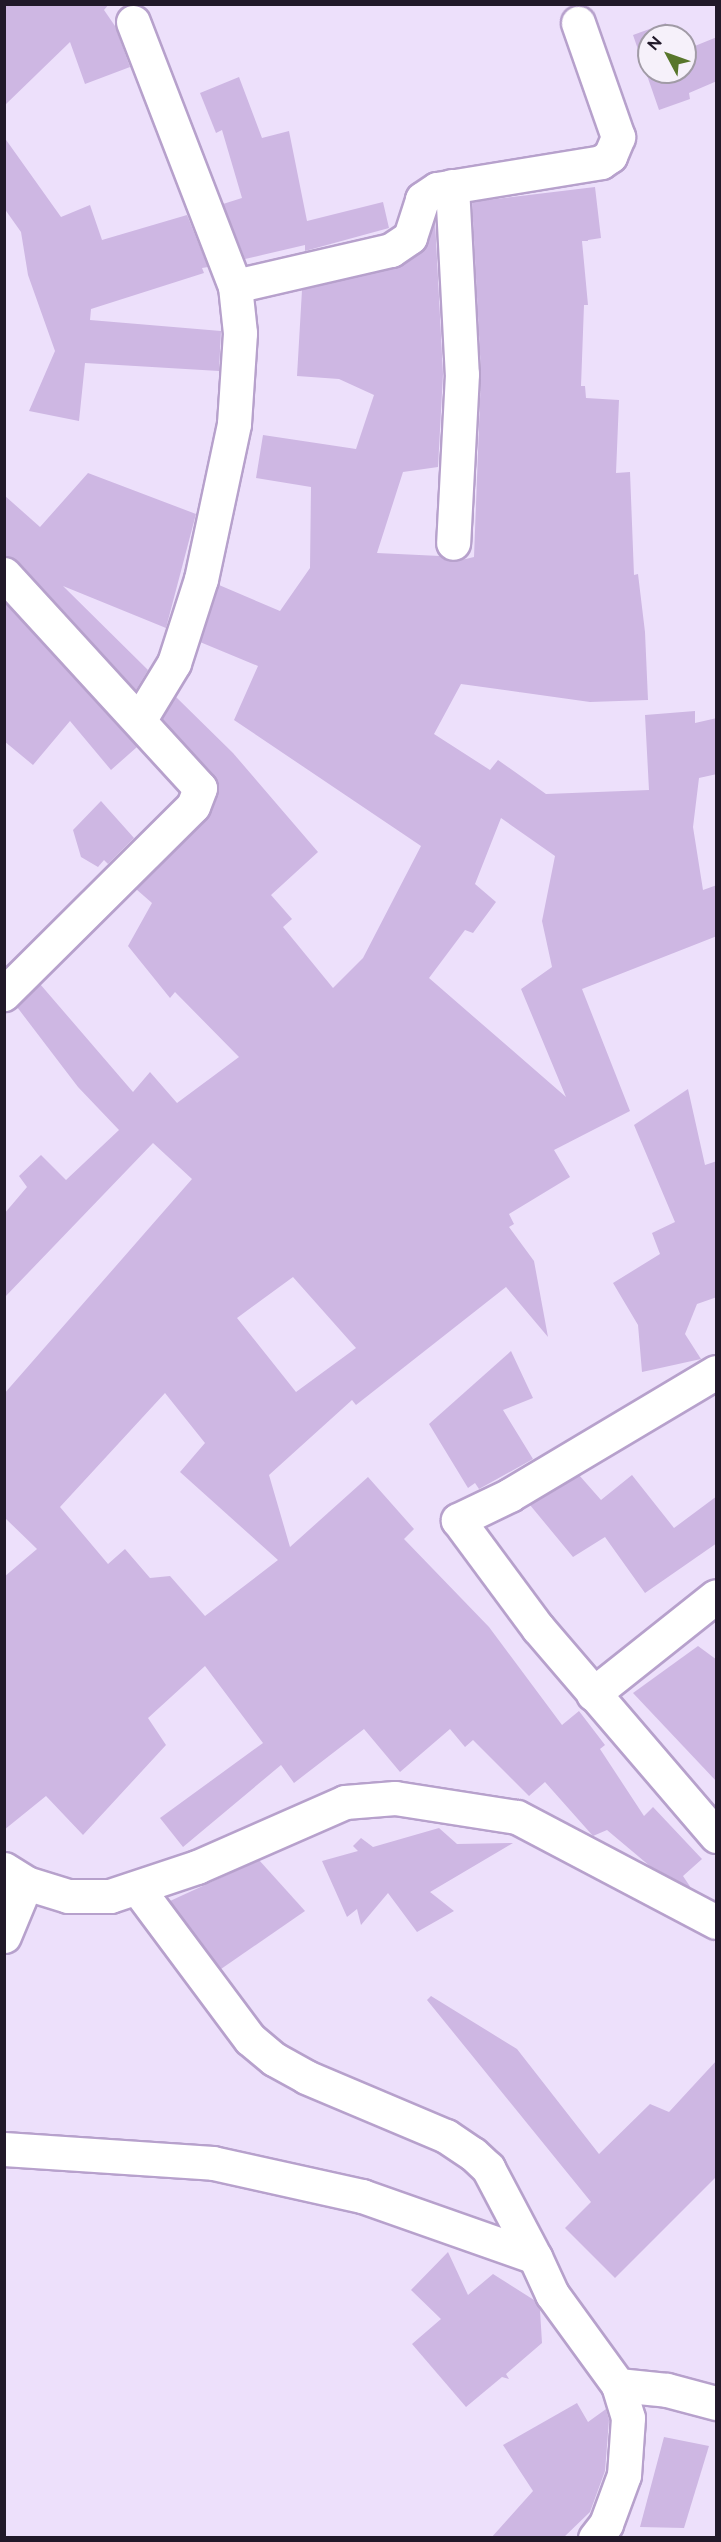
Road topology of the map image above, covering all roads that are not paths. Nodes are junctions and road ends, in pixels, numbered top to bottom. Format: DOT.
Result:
graph roads {
  1 [pos="133,22"];
  2 [pos="578,23"];
  3 [pos="452,186"];
  4 [pos="235,286"];
  5 [pos="453,543"];
  6 [pos="4,574"];
  7 [pos="141,719"];
  8 [pos="4,994"];
  9 [pos="717,1372"];
  10 [pos="717,1596"];
  11 [pos="593,1694"];
  12 [pos="717,1836"];
  13 [pos="15,1876"];
  14 [pos="138,1889"];
  15 [pos="717,1922"];
  16 [pos="4,1936"];
  17 [pos="4,2149"];
  18 [pos="535,2257"];
  19 [pos="618,2385"];
  20 [pos="717,2403"];
  21 [pos="596,2538"];
  1 -- 4 [label="street"];
  2 -- 3 [label="street"];
  3 -- 4 [label="street"];
  3 -- 5 [label="street"];
  4 -- 7 [label="street"];
  6 -- 7 [label="street"];
  7 -- 8 [label="street"];
  9 -- 11 [label="street"];
  10 -- 11 [label="street"];
  11 -- 12 [label="street"];
  13 -- 14 [label="street"];
  13 -- 16 [label="street"];
  14 -- 15 [label="street"];
  14 -- 18 [label="street"];
  17 -- 18 [label="street"];
  18 -- 19 [label="street"];
  19 -- 20 [label="street"];
  19 -- 21 [label="street"];
}
